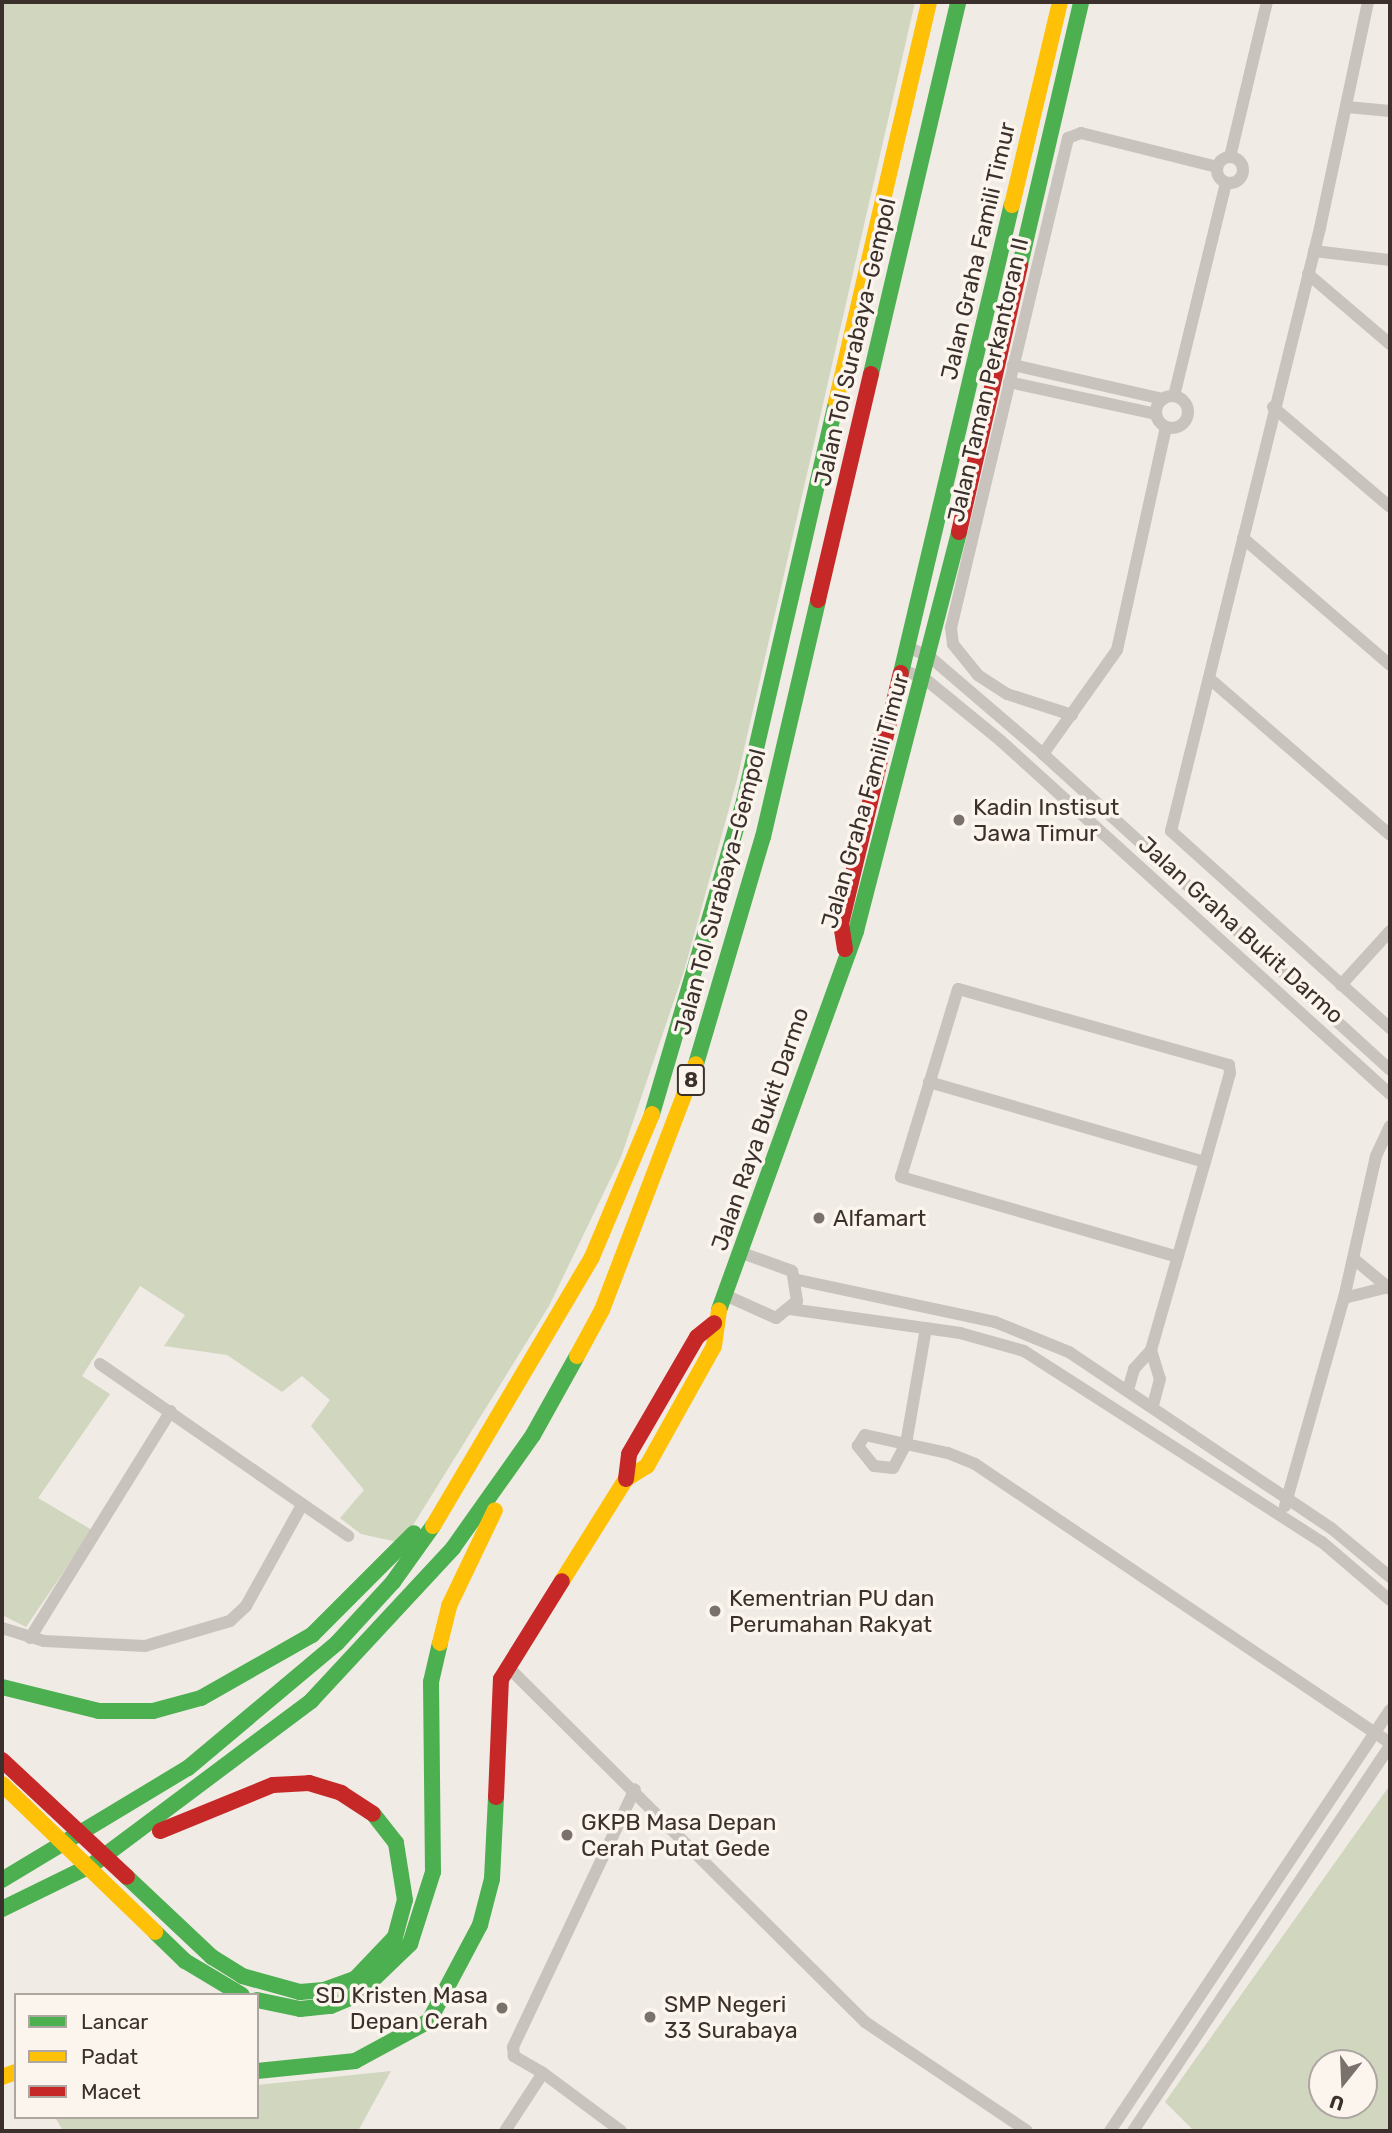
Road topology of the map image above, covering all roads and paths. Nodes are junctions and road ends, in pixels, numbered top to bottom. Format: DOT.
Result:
graph roads {
  1 [pos="929,2"];
  2 [pos="958,2"];
  3 [pos="1060,2"];
  4 [pos="1081,2"];
  5 [pos="1267,2"];
  6 [pos="1368,2"];
  7 [pos="1347,107"];
  8 [pos="1390,111"];
  9 [pos="1230,157"];
  10 [pos="1217,167"];
  11 [pos="1226,183"];
  12 [pos="1016,189"];
  13 [pos="1035,194"];
  14 [pos="1314,251"];
  15 [pos="1390,260"];
  16 [pos="1308,274"];
  17 [pos="1390,344"];
  18 [pos="1013,365"];
  19 [pos="1009,382"];
  20 [pos="1168,398"];
  21 [pos="1273,407"];
  22 [pos="1156,414"];
  23 [pos="1166,428"];
  24 [pos="1390,507"];
  25 [pos="1243,538"];
  26 [pos="907,647"];
  27 [pos="930,657"];
  28 [pos="1390,664"];
  29 [pos="900,669"];
  30 [pos="924,678"];
  31 [pos="1210,679"];
  32 [pos="986,705"];
  33 [pos="1072,715"];
  34 [pos="974,719"];
  35 [pos="1042,754"];
  36 [pos="1390,835"];
  37 [pos="1390,930"];
  38 [pos="845,949"];
  39 [pos="1341,985"];
  40 [pos="1390,1028"];
  41 [pos="1390,1070"];
  42 [pos="929,1082"];
  43 [pos="1390,1094"];
  44 [pos="1390,1126"];
  45 [pos="1205,1162"];
  46 [pos="742,1253"];
  47 [pos="1178,1257"];
  48 [pos="1354,1259"];
  49 [pos="798,1280"];
  50 [pos="1389,1288"];
  51 [pos="724,1295"];
  52 [pos="880,1298"];
  53 [pos="1345,1298"];
  54 [pos="790,1309"];
  55 [pos="876,1321"];
  56 [pos="926,1328"];
  57 [pos="1151,1350"];
  58 [pos="100,1364"];
  59 [pos="1128,1390"];
  60 [pos="1153,1406"];
  61 [pos="171,1411"];
  62 [pos="533,1435"];
  63 [pos="459,1488"];
  64 [pos="1289,1500"];
  65 [pos="302,1505"];
  66 [pos="1279,1516"];
  67 [pos="348,1536"];
  68 [pos="1390,1577"];
  69 [pos="1390,1600"];
  70 [pos="2,1628"];
  71 [pos="30,1638"];
  72 [pos="507,1666"];
  73 [pos="2,1687"];
  74 [pos="1390,1710"];
  75 [pos="1377,1737"];
  76 [pos="1390,1744"];
  77 [pos="2,1760"];
  78 [pos="2,1784"];
  79 [pos="635,1789"];
  80 [pos="92,1865"];
  81 [pos="2,1880"];
  82 [pos="2,1909"];
  83 [pos="239,1993"];
  84 [pos="259,2000"];
  85 [pos="259,2071"];
  86 [pos="543,2073"];
  87 [pos="505,2131"];
  88 [pos="621,2131"];
  89 [pos="1027,2131"];
  90 [pos="1110,2131"];
  91 [pos="1133,2131"];
  1 -- 63 [label="main road, Jalan Tol Surabaya–Gempol / 8"];
  2 -- 62 [label="main road, Jalan Tol Surabaya–Gempol / 8"];
  3 -- 12 [label="main road, Jalan Graha Famili Timur"];
  4 -- 13 [label="main road, Jalan Graha Famili Timur"];
  5 -- 9 [label="street"];
  6 -- 7 [label="street"];
  7 -- 8 [label="street"];
  7 -- 14 [label="street"];
  9 -- 10 [label="street"];
  9 -- 11 [label="street"];
  10 -- 11 [label="street"];
  10 -- 18 [label="street, Jalan Taman Perkantoran II"];
  11 -- 20 [label="street"];
  12 -- 13 [label="main road"];
  12 -- 26 [label="main road, Jalan Graha Famili Timur"];
  13 -- 27 [label="main road, Jalan Graha Famili Timur"];
  14 -- 15 [label="street"];
  14 -- 16 [label="street"];
  16 -- 17 [label="street"];
  16 -- 21 [label="street"];
  18 -- 19 [label="street, Jalan Taman Perkantoran II"];
  18 -- 20 [label="street"];
  19 -- 22 [label="street"];
  19 -- 33 [label="street, Jalan Taman Perkantoran II"];
  20 -- 22 [label="street"];
  20 -- 23 [label="street"];
  21 -- 24 [label="street"];
  21 -- 25 [label="street"];
  22 -- 23 [label="street"];
  23 -- 33 [label="street"];
  25 -- 28 [label="street"];
  25 -- 31 [label="street"];
  26 -- 27 [label="street, Jalan Graha Bukit Darmo"];
  26 -- 29 [label="main road, Jalan Graha Famili Timur"];
  27 -- 30 [label="main road, Jalan Graha Famili Timur"];
  27 -- 32 [label="street, Jalan Graha Bukit Darmo"];
  29 -- 30 [label="street, Jalan Graha Bukit Darmo"];
  29 -- 38 [label="main road, Jalan Graha Famili Timur"];
  30 -- 34 [label="street, Jalan Graha Bukit Darmo"];
  30 -- 38 [label="main road, Jalan Graha Famili Timur"];
  31 -- 36 [label="street"];
  31 -- 39 [label="street"];
  32 -- 34 [label="street"];
  32 -- 35 [label="street, Jalan Graha Bukit Darmo"];
  33 -- 35 [label="street"];
  34 -- 43 [label="street, Jalan Graha Bukit Darmo"];
  35 -- 41 [label="street, Jalan Graha Bukit Darmo"];
  37 -- 39 [label="street"];
  38 -- 46 [label="main road, Jalan Raya Bukit Darmo"];
  39 -- 40 [label="street"];
  42 -- 45 [label="street"];
  42 -- 45 [label="street"];
  42 -- 47 [label="street"];
  44 -- 48 [label="street"];
  45 -- 47 [label="street"];
  46 -- 49 [label="street"];
  46 -- 51 [label="main road, Jalan Raya Bukit Darmo"];
  47 -- 57 [label="street"];
  48 -- 50 [label="street"];
  48 -- 53 [label="street"];
  49 -- 52 [label="street"];
  49 -- 54 [label="street"];
  50 -- 53 [label="street"];
  51 -- 54 [label="street"];
  51 -- 72 [label="main road, Jalan Raya Bukit Darmo"];
  52 -- 55 [label="street"];
  52 -- 59 [label="street"];
  53 -- 64 [label="street"];
  54 -- 55 [label="street"];
  55 -- 56 [label="street"];
  56 -- 66 [label="street"];
  56 -- 75 [label="street"];
  57 -- 59 [label="street"];
  57 -- 60 [label="street"];
  58 -- 61 [label="street"];
  59 -- 60 [label="street"];
  60 -- 64 [label="street"];
  61 -- 65 [label="street"];
  61 -- 71 [label="street"];
  62 -- 80 [label="main road, Jalan Tol Surabaya–Gempol / 8"];
  62 -- 84 [label="main road"];
  63 -- 73 [label="main road"];
  63 -- 81 [label="main road, Jalan Tol Surabaya–Gempol / 8"];
  64 -- 66 [label="street"];
  64 -- 68 [label="street"];
  65 -- 67 [label="street"];
  65 -- 71 [label="street"];
  66 -- 69 [label="street"];
  70 -- 71 [label="street"];
  72 -- 79 [label="street"];
  72 -- 85 [label="main road, Jalan Raya Bukit Darmo"];
  74 -- 75 [label="street"];
  75 -- 76 [label="street"];
  75 -- 90 [label="street"];
  76 -- 91 [label="street"];
  77 -- 80 [label="main road"];
  78 -- 83 [label="main road"];
  79 -- 86 [label="street"];
  79 -- 89 [label="street"];
  80 -- 82 [label="main road, Jalan Tol Surabaya–Gempol / 8"];
  86 -- 87 [label="street"];
  86 -- 88 [label="street"];
}
